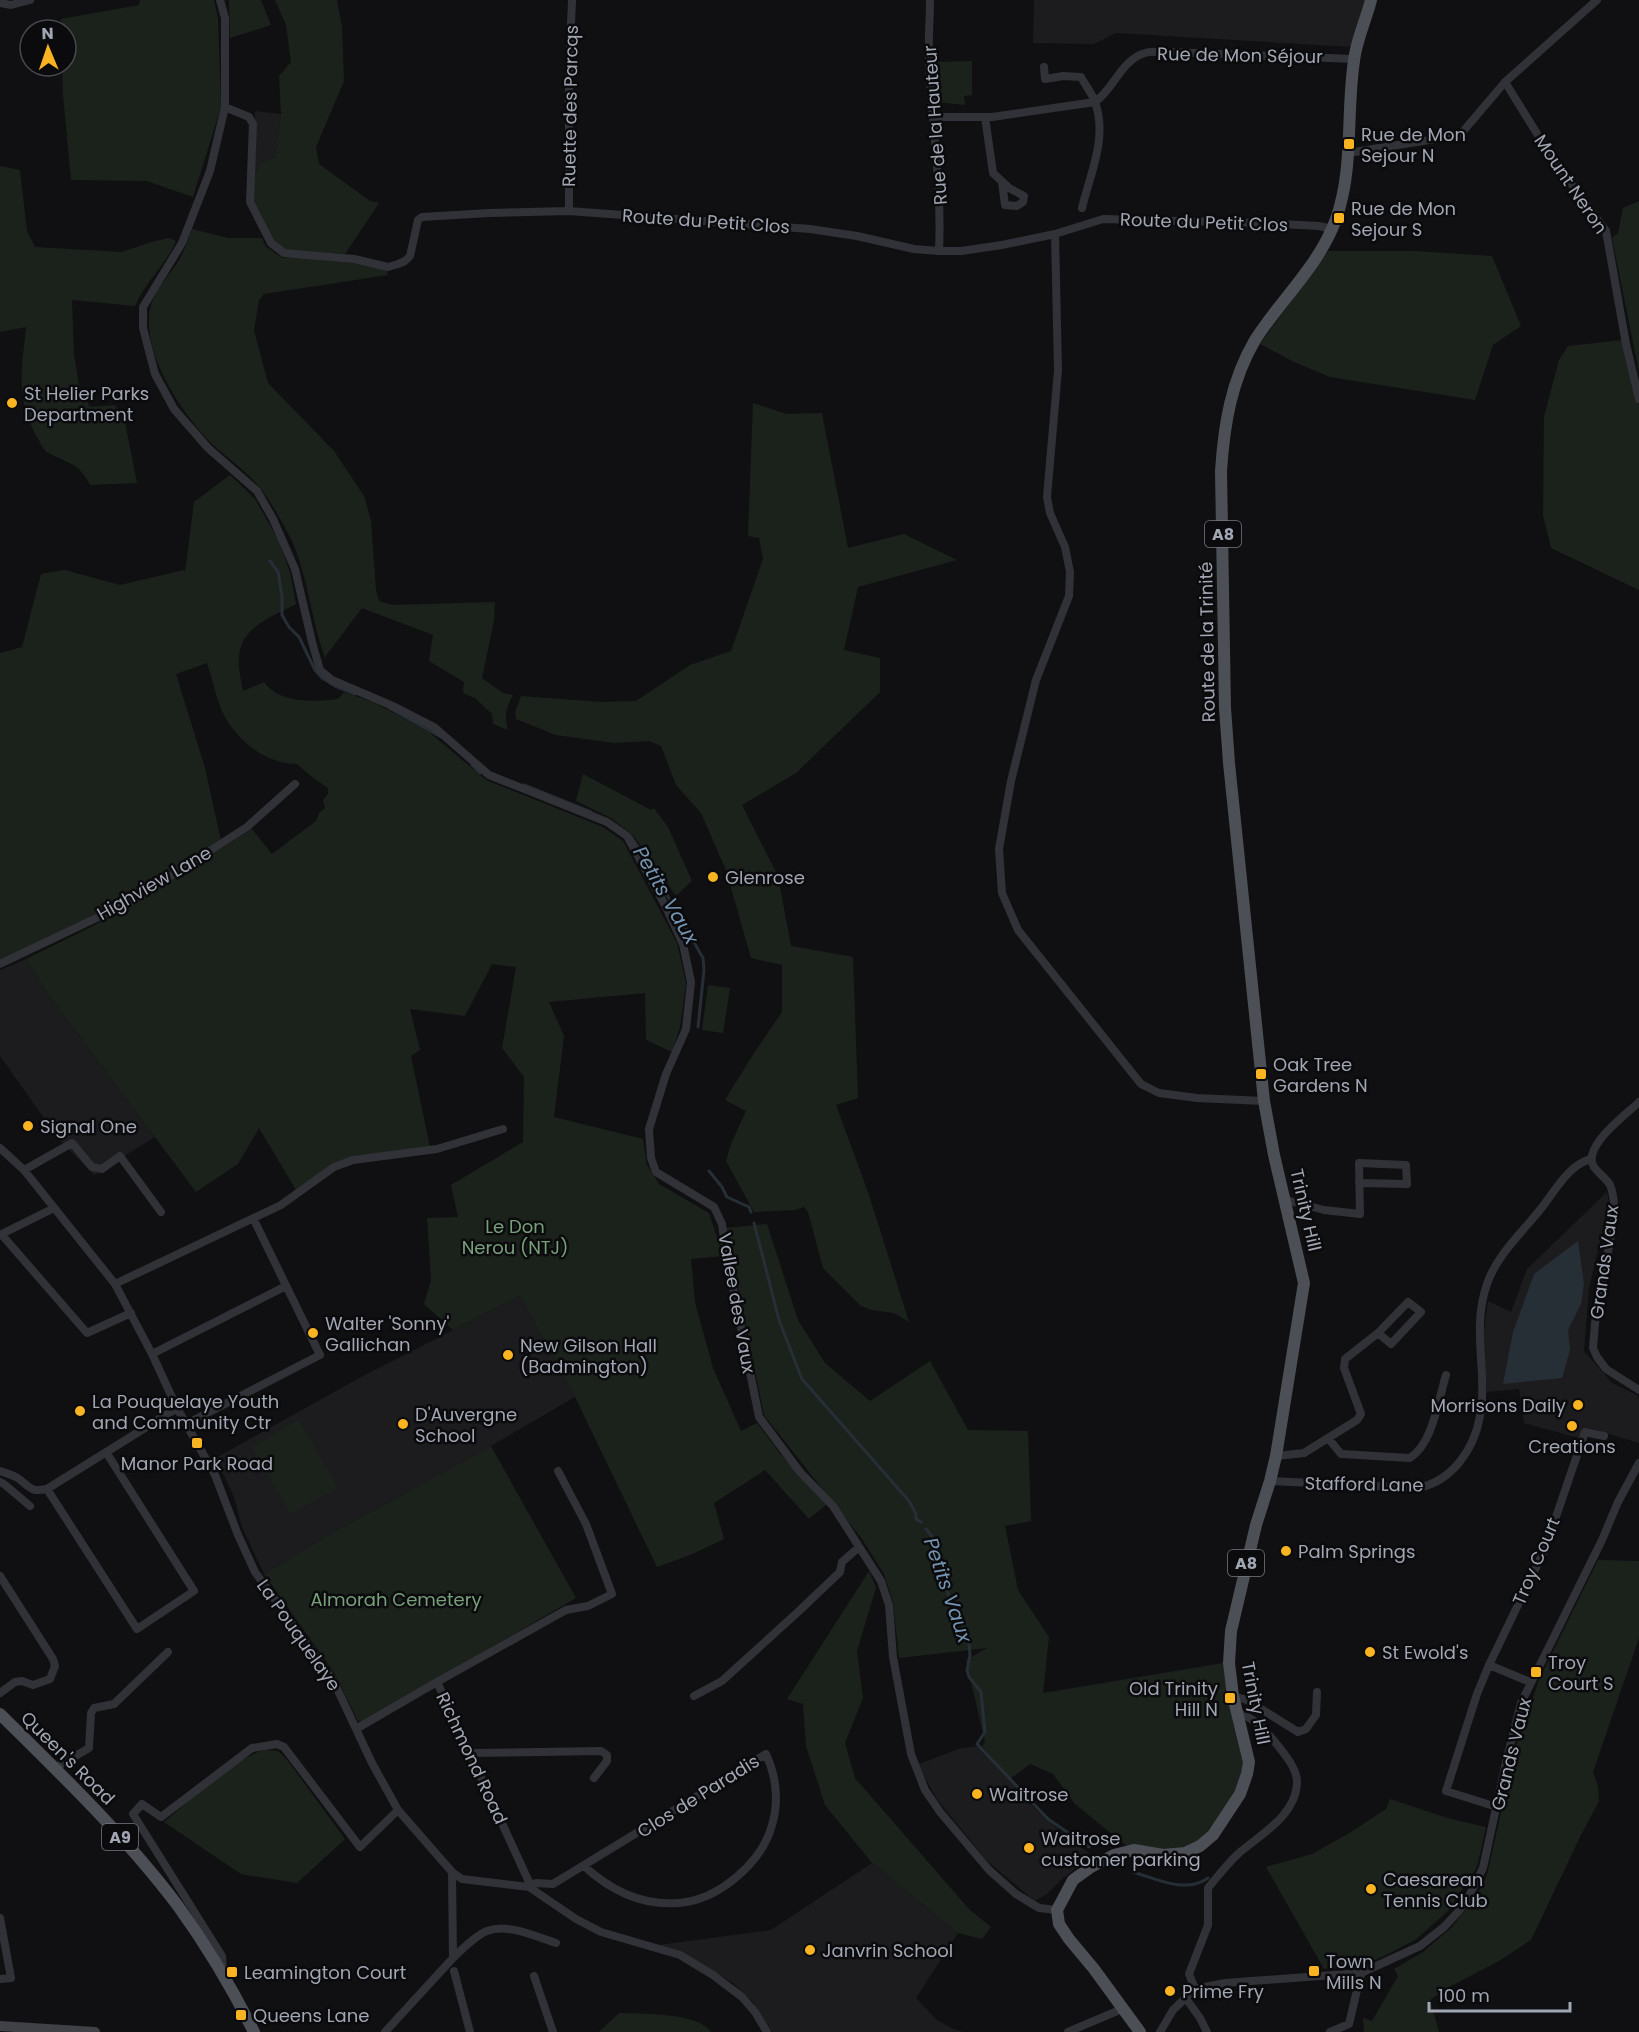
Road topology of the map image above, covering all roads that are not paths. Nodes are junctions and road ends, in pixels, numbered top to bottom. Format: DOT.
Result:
graph roads {
  1 [pos="30,0"];
  2 [pos="220,0"];
  3 [pos="930,0"];
  4 [pos="1371,0"];
  5 [pos="1597,0"];
  6 [pos="572,1"];
  7 [pos="0,3"];
  8 [pos="1354,59"];
  9 [pos="1044,67"];
  10 [pos="1505,82"];
  11 [pos="1095,102"];
  12 [pos="225,107"];
  13 [pos="933,117"];
  14 [pos="985,117"];
  15 [pos="1348,153"];
  16 [pos="1002,182"];
  17 [pos="1082,208"];
  18 [pos="569,211"];
  19 [pos="1332,229"];
  20 [pos="1055,234"];
  21 [pos="939,251"];
  22 [pos="1639,399"];
  23 [pos="295,784"];
  24 [pos="0,963"];
  25 [pos="1264,1101"];
  26 [pos="1639,1102"];
  27 [pos="503,1129"];
  28 [pos="0,1148"];
  29 [pos="1591,1159"];
  30 [pos="24,1170"];
  31 [pos="1359,1183"];
  32 [pos="1286,1200"];
  33 [pos="54,1208"];
  34 [pos="161,1212"];
  35 [pos="254,1220"];
  36 [pos="1,1235"];
  37 [pos="115,1284"];
  38 [pos="286,1286"];
  39 [pos="131,1313"];
  40 [pos="1378,1332"];
  41 [pos="152,1354"];
  42 [pos="1446,1375"];
  43 [pos="1639,1390"];
  44 [pos="177,1408"];
  45 [pos="186,1424"];
  46 [pos="1604,1436"];
  47 [pos="1328,1438"];
  48 [pos="106,1452"];
  49 [pos="1276,1456"];
  50 [pos="1639,1464"];
  51 [pos="0,1471"];
  52 [pos="558,1471"];
  53 [pos="1270,1481"];
  54 [pos="0,1482"];
  55 [pos="47,1489"];
  56 [pos="30,1506"];
  57 [pos="859,1547"];
  58 [pos="0,1576"];
  59 [pos="168,1652"];
  60 [pos="1489,1665"];
  61 [pos="437,1682"];
  62 [pos="1530,1682"];
  63 [pos="1317,1692"];
  64 [pos="0,1693"];
  65 [pos="694,1696"];
  66 [pos="1233,1696"];
  67 [pos="1237,1713"];
  68 [pos="0,1714"];
  69 [pos="356,1730"];
  70 [pos="470,1754"];
  71 [pos="55,1768"];
  72 [pos="594,1778"];
  73 [pos="1497,1807"];
  74 [pos="398,1810"];
  75 [pos="584,1866"];
  76 [pos="452,1872"];
  77 [pos="529,1887"];
  78 [pos="1057,1910"];
  79 [pos="0,1918"];
  80 [pos="475,1930"];
  81 [pos="486,1931"];
  82 [pos="556,1942"];
  83 [pos="453,1958"];
  84 [pos="454,1971"];
  85 [pos="1361,1972"];
  86 [pos="224,1974"];
  87 [pos="534,1976"];
  88 [pos="0,1979"];
  89 [pos="1196,1989"];
  90 [pos="1185,1997"];
  91 [pos="1122,2009"];
  92 [pos="0,2026"];
  93 [pos="95,2032"];
  94 [pos="254,2032"];
  95 [pos="385,2032"];
  96 [pos="470,2032"];
  97 [pos="553,2032"];
  98 [pos="767,2032"];
  99 [pos="1068,2032"];
  100 [pos="1140,2032"];
  101 [pos="1160,2032"];
  102 [pos="1207,2032"];
  103 [pos="1330,2032"];
  1 -- 7 [label="street"];
  2 -- 12 [label="street, Vallee des Vaux"];
  3 -- 13 [label="street, Rue de la Hauteur"];
  4 -- 8 [label="main road, Route de la Trinité / A8"];
  5 -- 10 [label="street"];
  6 -- 18 [label="street, Ruette des Parcqs"];
  8 -- 11 [label="street, Rue de Mon Séjour"];
  8 -- 15 [label="main road, Route de la Trinité / A8"];
  9 -- 11 [label="street"];
  10 -- 15 [label="street"];
  10 -- 22 [label="street, Mount Neron"];
  11 -- 14 [label="street"];
  11 -- 17 [label="street"];
  12 -- 18 [label="street, Route du Petit Clos"];
  12 -- 57 [label="street, Vallee des Vaux"];
  13 -- 14 [label="street"];
  13 -- 21 [label="street, Rue de la Hauteur"];
  14 -- 16 [label="street"];
  15 -- 19 [label="main road, Route de la Trinité / A8"];
  18 -- 21 [label="street, Route du Petit Clos"];
  19 -- 20 [label="street, Route du Petit Clos"];
  19 -- 25 [label="main road, Route de la Trinité / A8"];
  20 -- 21 [label="street, Route du Petit Clos"];
  20 -- 25 [label="street"];
  23 -- 24 [label="street, Highview Lane"];
  25 -- 32 [label="main road, Trinity Hill / A8"];
  26 -- 29 [label="street"];
  27 -- 35 [label="street"];
  28 -- 30 [label="street, La Pouquelaye"];
  29 -- 43 [label="street, Grands Vaux"];
  29 -- 53 [label="street, Stafford Lane"];
  30 -- 33 [label="street, La Pouquelaye"];
  30 -- 34 [label="street"];
  31 -- 31 [label="street"];
  31 -- 32 [label="street"];
  32 -- 49 [label="main road, Trinity Hill / A8"];
  33 -- 36 [label="street"];
  33 -- 37 [label="street, La Pouquelaye"];
  35 -- 37 [label="street"];
  35 -- 38 [label="street"];
  36 -- 39 [label="street"];
  37 -- 39 [label="street, La Pouquelaye"];
  38 -- 41 [label="street"];
  38 -- 45 [label="street"];
  39 -- 41 [label="street, La Pouquelaye"];
  40 -- 40 [label="street"];
  40 -- 47 [label="street"];
  41 -- 44 [label="street, La Pouquelaye"];
  42 -- 47 [label="street"];
  44 -- 45 [label="street, La Pouquelaye"];
  44 -- 48 [label="street"];
  45 -- 69 [label="street, La Pouquelaye"];
  46 -- 60 [label="street, Troy Court"];
  47 -- 49 [label="street"];
  48 -- 55 [label="street"];
  48 -- 55 [label="street"];
  49 -- 53 [label="main road, Trinity Hill / A8"];
  50 -- 62 [label="street, Grands Vaux"];
  51 -- 55 [label="street"];
  52 -- 61 [label="street"];
  53 -- 66 [label="main road, Trinity Hill / A8"];
  54 -- 56 [label="street"];
  57 -- 65 [label="street"];
  57 -- 78 [label="street, Vallee des Vaux"];
  58 -- 64 [label="street"];
  59 -- 71 [label="street"];
  60 -- 62 [label="street"];
  60 -- 73 [label="street"];
  61 -- 69 [label="street, Richmond Road"];
  61 -- 70 [label="street, Richmond Road"];
  62 -- 73 [label="street, Grands Vaux"];
  63 -- 66 [label="street"];
  66 -- 67 [label="main road, Trinity Hill / A8"];
  67 -- 78 [label="main road, Trinity Hill / A8"];
  67 -- 89 [label="street"];
  68 -- 71 [label="main road, Queen's Road / A9"];
  69 -- 74 [label="street, La Pouquelaye"];
  70 -- 72 [label="street"];
  70 -- 77 [label="street, Richmond Road"];
  71 -- 86 [label="main road, Queen's Road / A9"];
  73 -- 85 [label="street, Grands Vaux"];
  74 -- 76 [label="street, La Pouquelaye"];
  74 -- 86 [label="street"];
  75 -- 75 [label="street, Clos de Paradis"];
  75 -- 77 [label="street, Clos de Paradis"];
  76 -- 77 [label="street"];
  76 -- 83 [label="street"];
  77 -- 98 [label="street"];
  78 -- 91 [label="main road"];
  79 -- 88 [label="street"];
  80 -- 81 [label="street"];
  81 -- 82 [label="street"];
  81 -- 83 [label="street"];
  83 -- 95 [label="street"];
  84 -- 96 [label="street"];
  85 -- 89 [label="street, Grands Vaux"];
  85 -- 103 [label="street"];
  86 -- 94 [label="main road, Queen's Road / A9"];
  87 -- 97 [label="street"];
  89 -- 90 [label="street"];
  90 -- 101 [label="street"];
  90 -- 102 [label="street"];
  91 -- 99 [label="street"];
  91 -- 100 [label="main road"];
  92 -- 93 [label="main road"];
}
